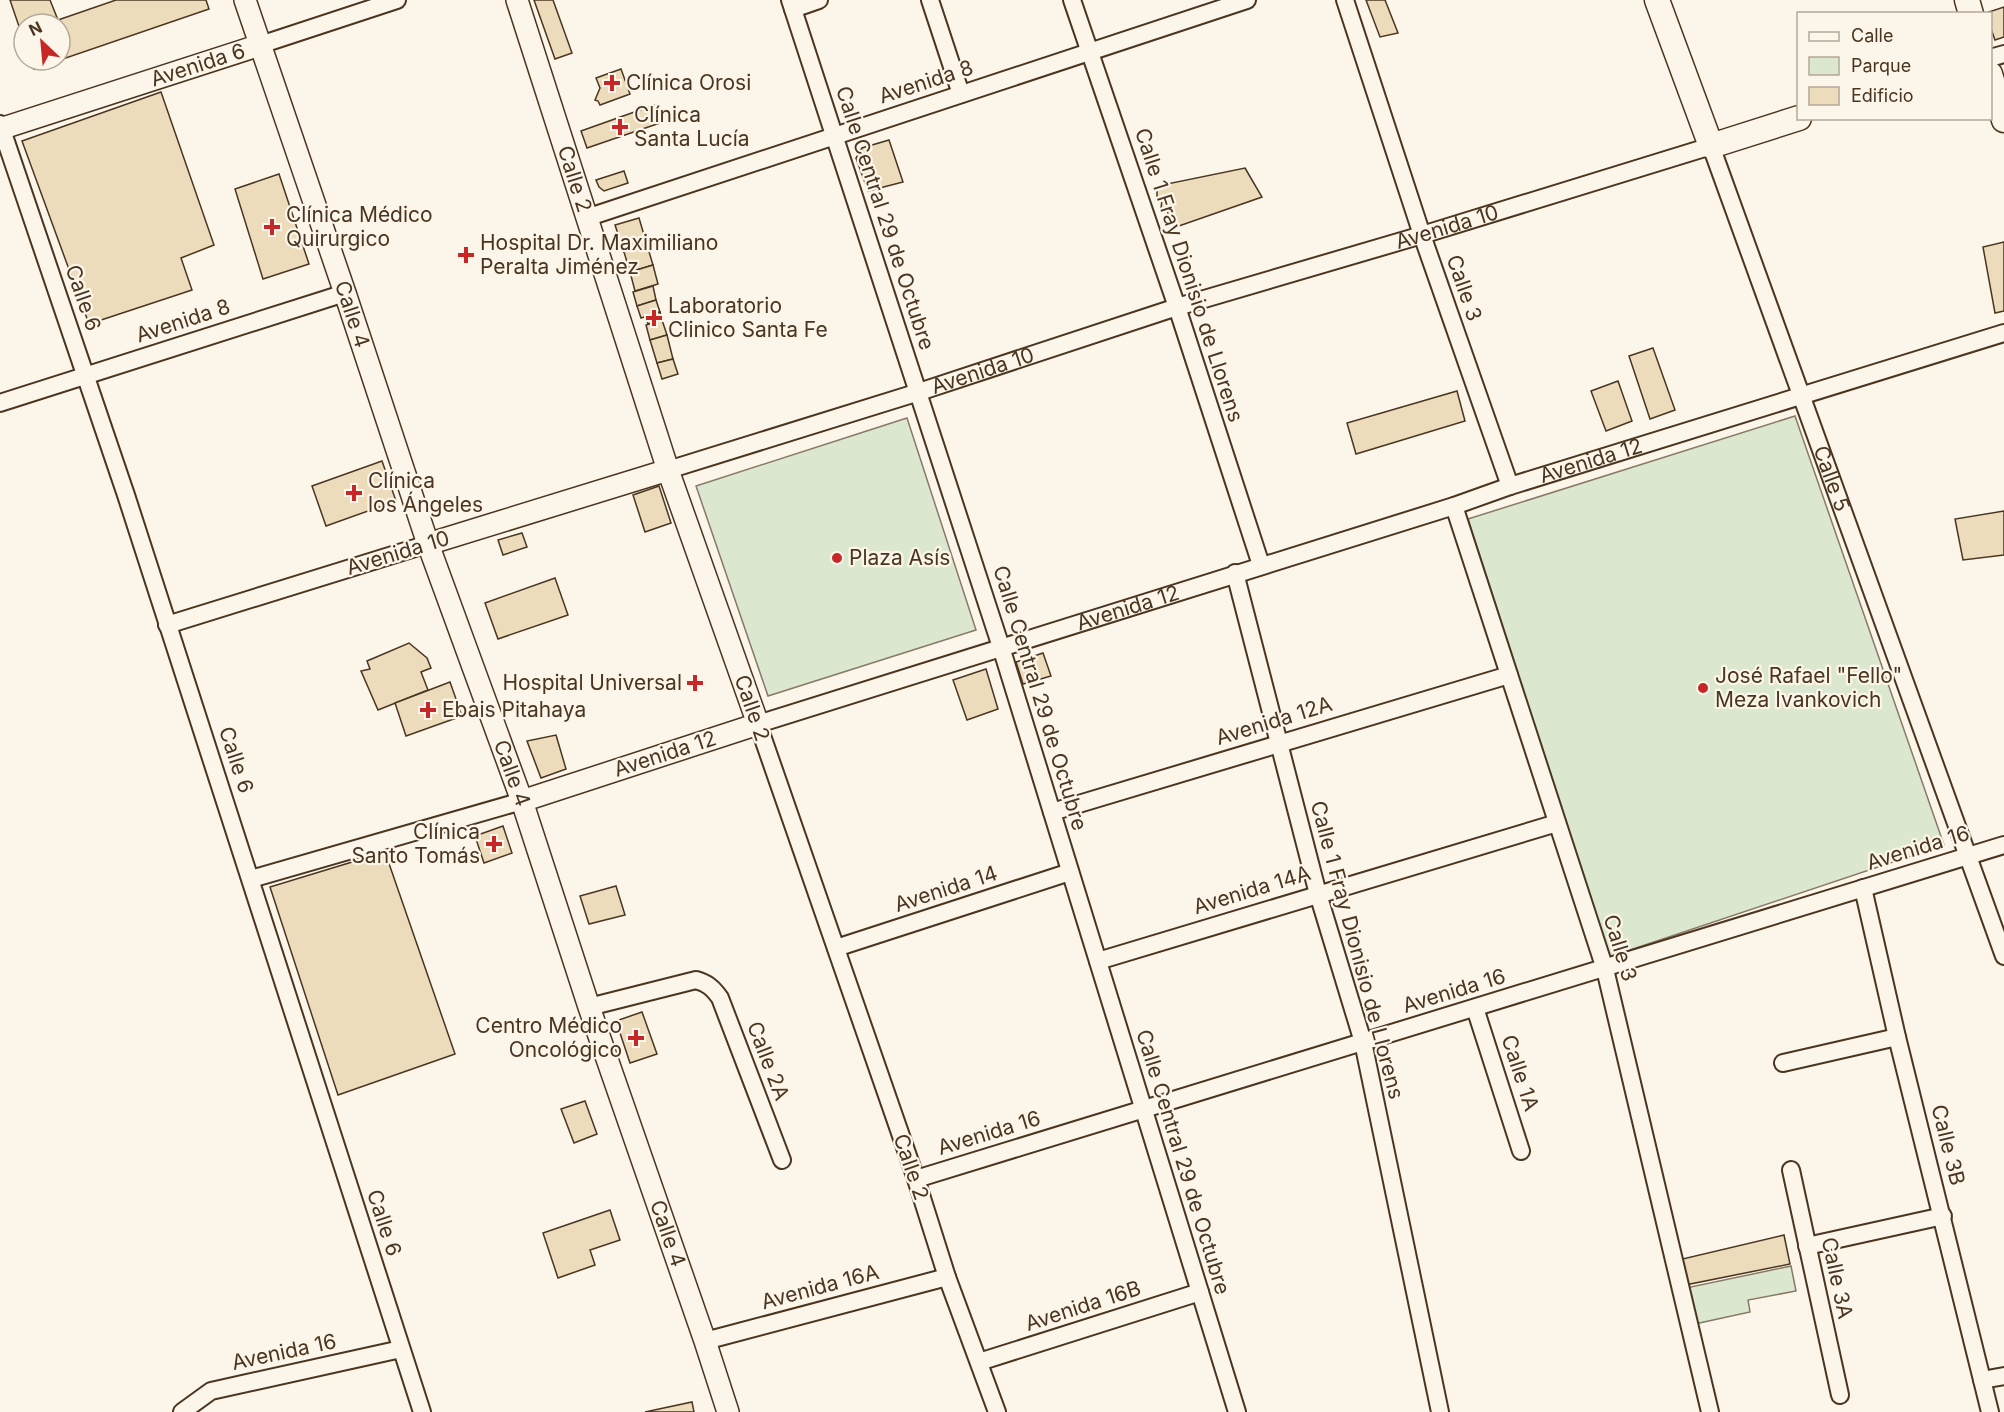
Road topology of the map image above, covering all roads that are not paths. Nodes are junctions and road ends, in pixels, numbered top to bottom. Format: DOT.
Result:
graph roads {
  1 [pos="245,0"];
  2 [pos="398,0"];
  3 [pos="517,0"];
  4 [pos="819,0"];
  5 [pos="930,0"];
  6 [pos="1072,0"];
  7 [pos="1247,0"];
  8 [pos="1345,0"];
  9 [pos="1657,0"];
  10 [pos="792,4"];
  11 [pos="260,45"];
  12 [pos="1090,51"];
  13 [pos="1992,81"];
  14 [pos="961,94"];
  15 [pos="1797,118"];
  16 [pos="2004,120"];
  17 [pos="1,127"];
  18 [pos="835,136"];
  19 [pos="1711,146"];
  20 [pos="586,218"];
  21 [pos="1422,235"];
  22 [pos="345,293"];
  23 [pos="1177,307"];
  24 [pos="2004,333"];
  25 [pos="86,375"];
  26 [pos="919,392"];
  27 [pos="1801,395"];
  28 [pos="0,403"];
  29 [pos="668,470"];
  30 [pos="1510,486"];
  31 [pos="1454,506"];
  32 [pos="428,544"];
  33 [pos="1261,565"];
  34 [pos="1235,573"];
  35 [pos="167,624"];
  36 [pos="1001,647"];
  37 [pos="1509,675"];
  38 [pos="758,724"];
  39 [pos="1279,743"];
  40 [pos="522,801"];
  41 [pos="1052,812"];
  42 [pos="1557,823"];
  43 [pos="2004,845"];
  44 [pos="1968,856"];
  45 [pos="1070,872"];
  46 [pos="251,879"];
  47 [pos="1863,888"];
  48 [pos="1318,894"];
  49 [pos="836,948"];
  50 [pos="2004,957"];
  51 [pos="1098,961"];
  52 [pos="1605,969"];
  53 [pos="589,1007"];
  54 [pos="1475,1008"];
  55 [pos="1897,1037"];
  56 [pos="1363,1042"];
  57 [pos="1783,1063"];
  58 [pos="1144,1109"];
  59 [pos="1521,1151"];
  60 [pos="782,1160"];
  61 [pos="1791,1170"];
  62 [pos="916,1179"];
  63 [pos="1943,1216"];
  64 [pos="1807,1246"];
  65 [pos="947,1277"];
  66 [pos="1200,1292"];
  67 [pos="705,1341"];
  68 [pos="401,1349"];
  69 [pos="980,1362"];
  70 [pos="2004,1376"];
  71 [pos="1982,1380"];
  72 [pos="1840,1395"];
  73 [pos="182,1412"];
  74 [pos="422,1412"];
  75 [pos="728,1412"];
  76 [pos="997,1412"];
  77 [pos="1237,1412"];
  78 [pos="1440,1412"];
  79 [pos="1710,1412"];
  80 [pos="1990,1412"];
  1 -- 11 [label="street, Calle 4"];
  2 -- 11 [label="street, Avenida 6"];
  3 -- 20 [label="street, Calle 2"];
  4 -- 10 [label="street"];
  5 -- 14 [label="street"];
  6 -- 12 [label="street, Calle 1 Fray Dionisio de Llorens"];
  7 -- 12 [label="street, Avenida 8"];
  8 -- 21 [label="street, Calle 3"];
  9 -- 19 [label="main road, Calle 5"];
  10 -- 18 [label="street, Calle Central 29 de Octubre"];
  11 -- 17 [label="street, Avenida 6"];
  11 -- 22 [label="street, Calle 4"];
  12 -- 14 [label="street, Avenida 8"];
  12 -- 23 [label="street, Calle 1 Fray Dionisio de Llorens"];
  13 -- 16 [label="main road"];
  14 -- 18 [label="street, Avenida 8"];
  15 -- 19 [label="main road, Avenida 10"];
  17 -- 25 [label="street, Calle 6"];
  18 -- 20 [label="street, Avenida 8"];
  18 -- 26 [label="street, Calle Central 29 de Octubre"];
  19 -- 21 [label="street, Avenida 10"];
  19 -- 27 [label="street, Calle 5"];
  20 -- 29 [label="street, Calle 2"];
  21 -- 23 [label="street, Avenida 10"];
  21 -- 30 [label="street, Calle 3"];
  22 -- 25 [label="street, Avenida 8"];
  22 -- 32 [label="street, Calle 4"];
  23 -- 26 [label="street, Avenida 10"];
  23 -- 33 [label="street, Calle 1 Fray Dionisio de Llorens"];
  24 -- 27 [label="street, Avenida 12"];
  25 -- 28 [label="street, Avenida 8"];
  25 -- 35 [label="street, Calle 6"];
  26 -- 29 [label="street, Avenida 10"];
  26 -- 36 [label="street, Calle Central 29 de Octubre"];
  27 -- 30 [label="street, Avenida 12"];
  27 -- 44 [label="street, Calle 5"];
  29 -- 32 [label="street, Avenida 10"];
  29 -- 38 [label="street, Calle 2"];
  30 -- 31 [label="street, Avenida 12"];
  31 -- 33 [label="street, Avenida 12"];
  31 -- 37 [label="street, Calle 3"];
  32 -- 35 [label="street, Avenida 10"];
  32 -- 40 [label="street, Calle 4"];
  33 -- 34 [label="street, Avenida 12"];
  34 -- 36 [label="street, Avenida 12"];
  34 -- 39 [label="street, Calle 1 Fray Dionisio de Llorens"];
  35 -- 46 [label="street, Calle 6"];
  36 -- 38 [label="street, Avenida 12"];
  36 -- 41 [label="street, Calle Central 29 de Octubre"];
  37 -- 39 [label="street, Avenida 12A"];
  37 -- 42 [label="street, Calle 3"];
  38 -- 40 [label="street, Avenida 12"];
  38 -- 49 [label="street, Calle 2"];
  39 -- 41 [label="street, Avenida 12A"];
  39 -- 48 [label="street, Calle 1 Fray Dionisio de Llorens"];
  40 -- 46 [label="street, Avenida 12"];
  40 -- 53 [label="street, Calle 4"];
  41 -- 45 [label="street, Calle Central 29 de Octubre"];
  42 -- 48 [label="street, Avenida 14A"];
  42 -- 52 [label="street, Calle 3"];
  43 -- 44 [label="street, Avenida 16"];
  44 -- 47 [label="street, Avenida 16"];
  44 -- 50 [label="street, Calle 5"];
  45 -- 49 [label="street, Avenida 14"];
  45 -- 51 [label="street, Calle Central 29 de Octubre"];
  46 -- 68 [label="street, Calle 6"];
  47 -- 52 [label="street, Avenida 16"];
  47 -- 55 [label="street, Calle 3B"];
  48 -- 51 [label="street, Avenida 14A"];
  48 -- 56 [label="street, Calle 1 Fray Dionisio de Llorens"];
  49 -- 62 [label="street, Calle 2"];
  51 -- 58 [label="street, Calle Central 29 de Octubre"];
  52 -- 54 [label="street, Avenida 16"];
  52 -- 79 [label="street, Calle 3"];
  53 -- 60 [label="street, Calle 2A"];
  53 -- 67 [label="street, Calle 4"];
  54 -- 56 [label="street, Avenida 16"];
  54 -- 59 [label="street, Calle 1A"];
  55 -- 57 [label="street"];
  55 -- 63 [label="street, Calle 3B"];
  56 -- 58 [label="street, Avenida 16"];
  56 -- 78 [label="street, Calle 1 Fray Dionisio de Llorens"];
  58 -- 62 [label="street, Avenida 16"];
  58 -- 66 [label="street, Calle Central 29 de Octubre"];
  61 -- 64 [label="street, Calle 3A"];
  62 -- 65 [label="street, Calle 2"];
  63 -- 64 [label="street"];
  63 -- 71 [label="street, Calle 3B"];
  64 -- 72 [label="street, Calle 3A"];
  65 -- 67 [label="street, Avenida 16A"];
  65 -- 69 [label="street, Calle 2"];
  66 -- 69 [label="street, Avenida 16B"];
  66 -- 77 [label="street, Calle Central 29 de Octubre"];
  67 -- 75 [label="street, Calle 4"];
  68 -- 73 [label="street, Avenida 16"];
  68 -- 74 [label="street, Calle 6"];
  69 -- 76 [label="street, Calle 2"];
  70 -- 71 [label="street"];
  71 -- 80 [label="street, Calle 3B"];
}
